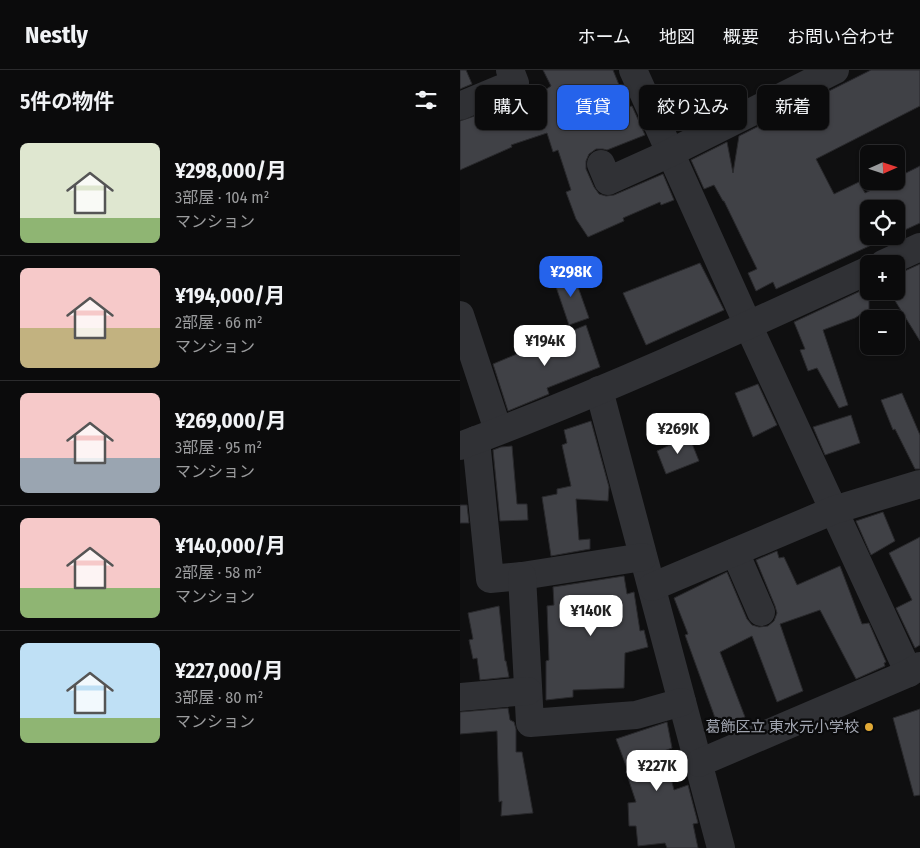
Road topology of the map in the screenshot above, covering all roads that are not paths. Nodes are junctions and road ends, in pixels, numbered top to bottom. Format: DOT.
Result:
graph roads {
  1 [pos="633,70"];
  2 [pos="835,70"];
  3 [pos="795,80"];
  4 [pos="516,84"];
  5 [pos="460,106"];
  6 [pos="670,153"];
  7 [pos="608,179"];
  8 [pos="920,247"];
  9 [pos="903,255"];
  10 [pos="860,274"];
  11 [pos="460,315"];
  12 [pos="748,325"];
  13 [pos="599,390"];
  14 [pos="478,439"];
  15 [pos="920,484"];
  16 [pos="834,510"];
  17 [pos="735,552"];
  18 [pos="643,557"];
  19 [pos="522,576"];
  20 [pos="652,587"];
  21 [pos="761,612"];
  22 [pos="915,669"];
  23 [pos="528,691"];
  24 [pos="460,697"];
  25 [pos="682,702"];
  26 [pos="699,763"];
  27 [pos="721,848"];
  1 -- 6 [label="street"];
  2 -- 3 [label="street"];
  3 -- 6 [label="street"];
  4 -- 5 [label="street"];
  6 -- 7 [label="street"];
  6 -- 12 [label="street"];
  8 -- 9 [label="street"];
  10 -- 12 [label="street"];
  11 -- 14 [label="street"];
  12 -- 13 [label="street"];
  12 -- 16 [label="street"];
  13 -- 14 [label="street"];
  13 -- 18 [label="street"];
  14 -- 19 [label="street"];
  15 -- 16 [label="street"];
  16 -- 17 [label="street"];
  16 -- 22 [label="street"];
  17 -- 20 [label="street"];
  17 -- 21 [label="street"];
  18 -- 19 [label="street"];
  18 -- 20 [label="street"];
  19 -- 23 [label="street"];
  20 -- 25 [label="street"];
  22 -- 26 [label="street"];
  23 -- 24 [label="street"];
  23 -- 25 [label="street"];
  25 -- 26 [label="street"];
  26 -- 27 [label="street"];
}
